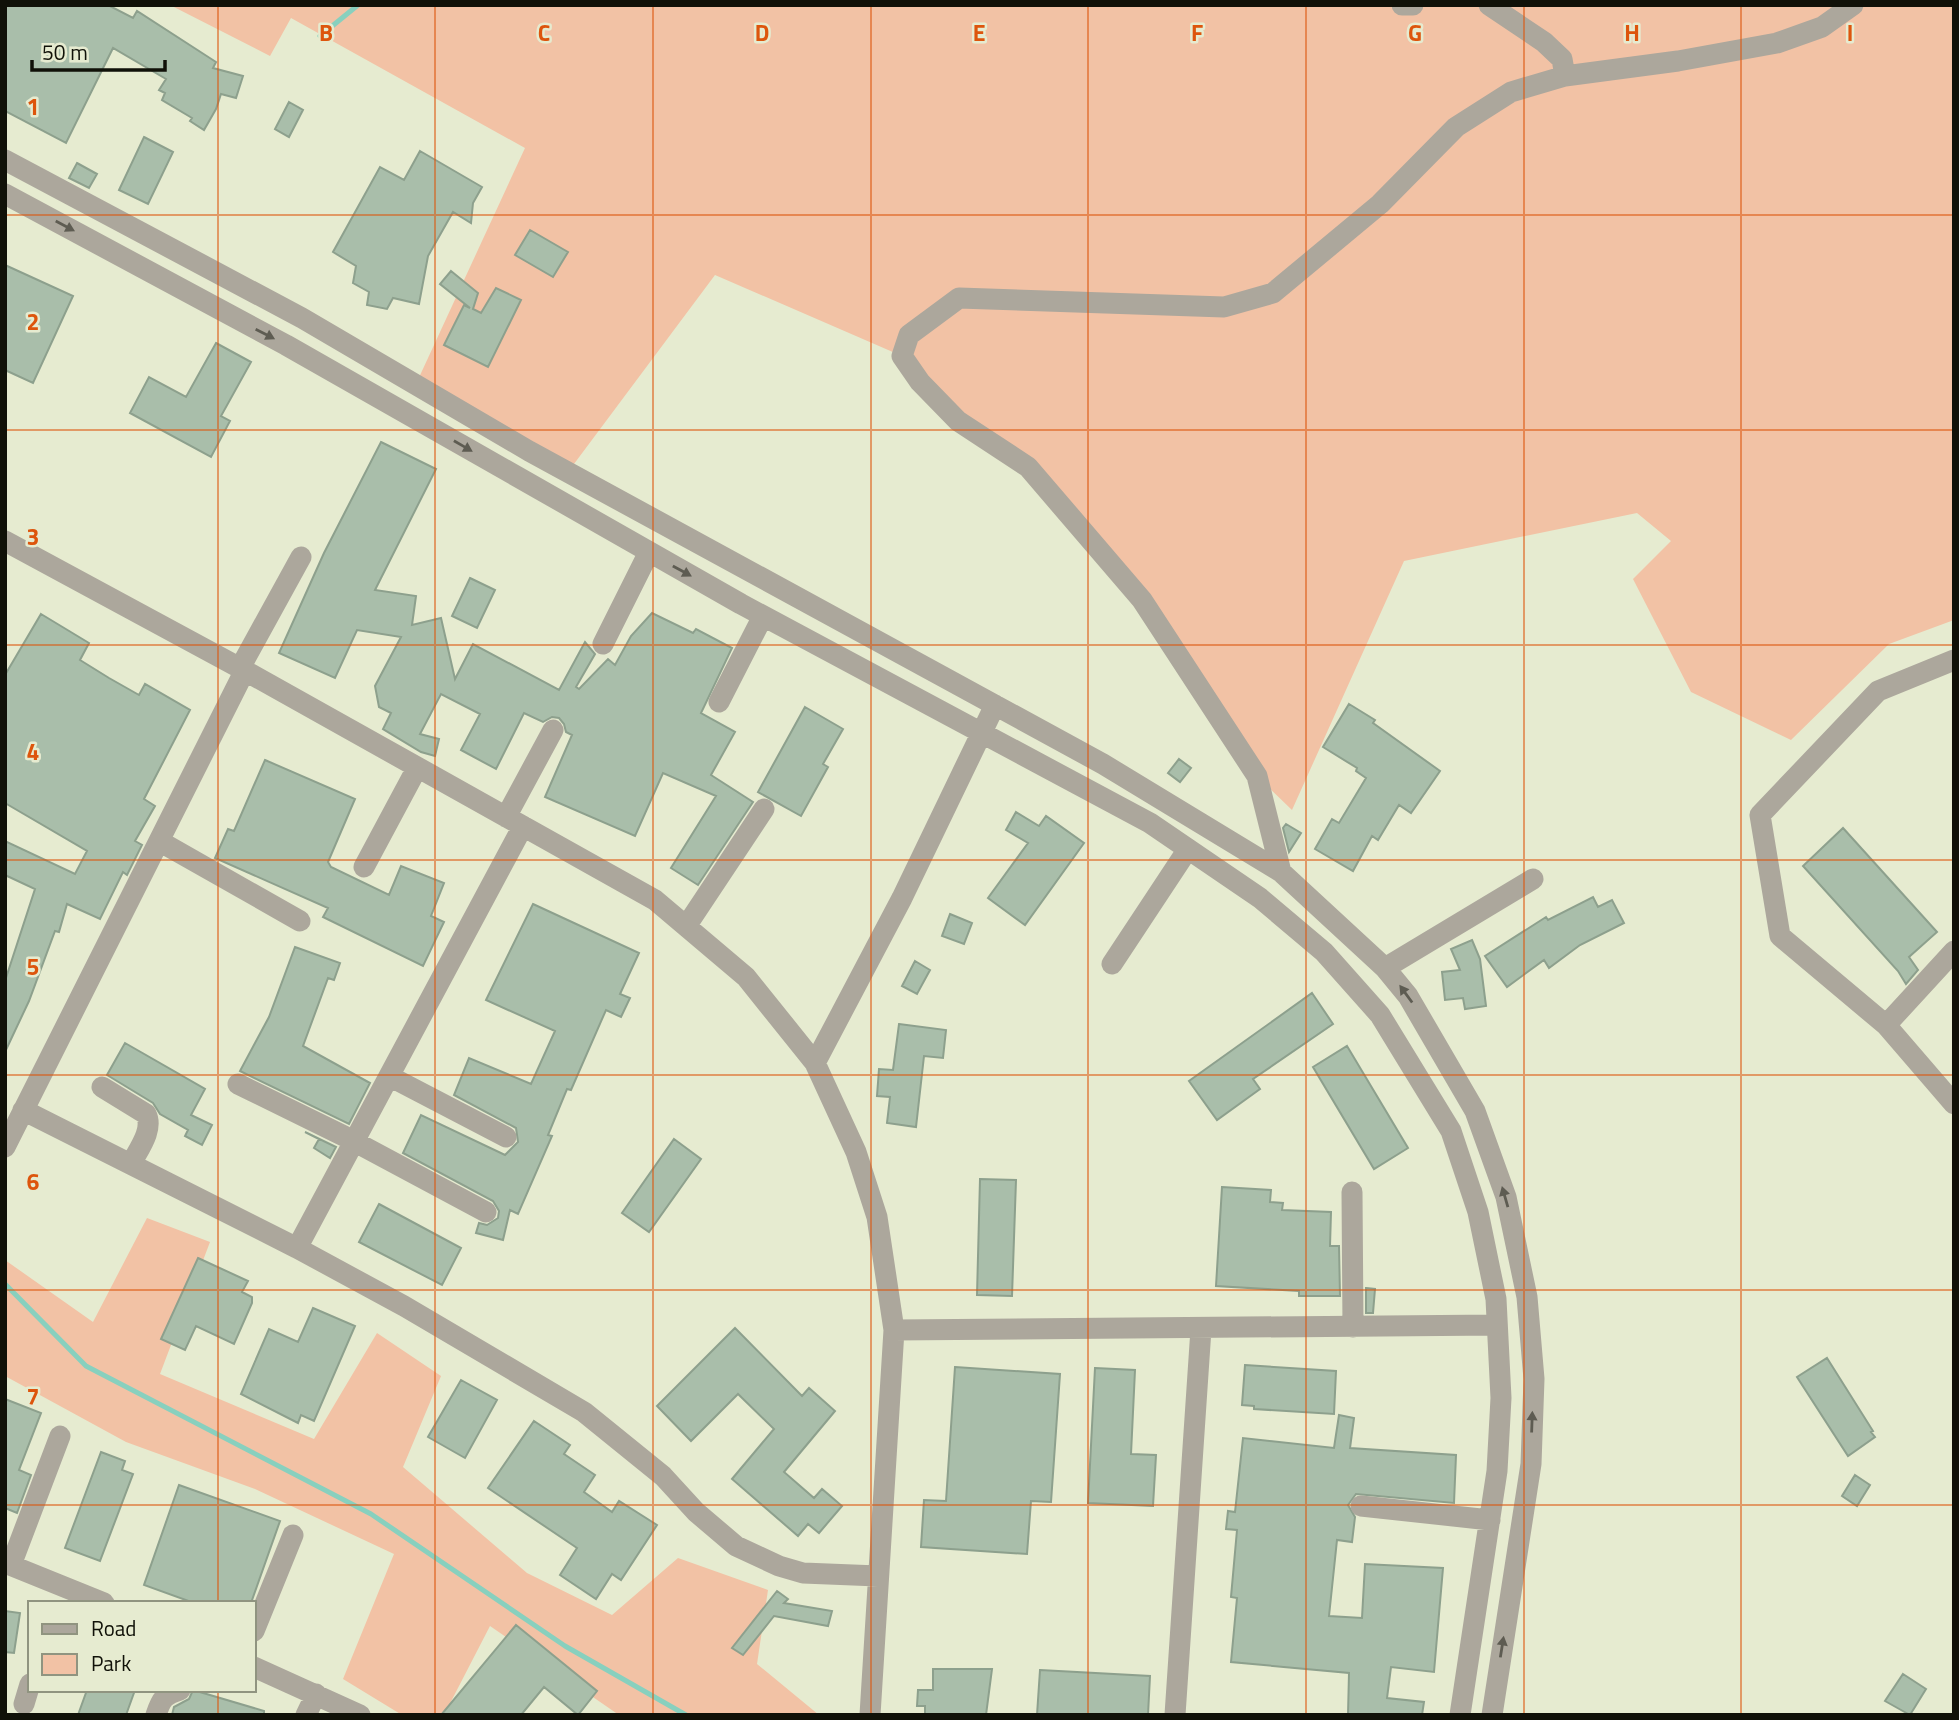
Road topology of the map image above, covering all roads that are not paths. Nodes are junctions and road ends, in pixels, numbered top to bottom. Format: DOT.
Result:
graph roads {
  1 [pos="1402,5"];
  2 [pos="1413,5"];
  3 [pos="1489,5"];
  4 [pos="1853,5"];
  5 [pos="1565,76"];
  6 [pos="5,160"];
  7 [pos="5,194"];
  8 [pos="5,541"];
  9 [pos="649,552"];
  10 [pos="301,557"];
  11 [pos="763,616"];
  12 [pos="603,644"];
  13 [pos="1954,660"];
  14 [pos="243,669"];
  15 [pos="719,702"];
  16 [pos="995,705"];
  17 [pos="553,730"];
  18 [pos="981,733"];
  19 [pos="418,768"];
  20 [pos="764,809"];
  21 [pos="514,822"];
  22 [pos="159,841"];
  23 [pos="1188,849"];
  24 [pos="365,867"];
  25 [pos="1281,872"];
  26 [pos="1533,879"];
  27 [pos="300,921"];
  28 [pos="687,925"];
  29 [pos="1954,951"];
  30 [pos="1112,964"];
  31 [pos="1385,968"];
  32 [pos="1886,1025"];
  33 [pos="815,1063"];
  34 [pos="389,1076"];
  35 [pos="238,1084"];
  36 [pos="102,1087"];
  37 [pos="1954,1104"];
  38 [pos="23,1110"];
  39 [pos="506,1137"];
  40 [pos="355,1141"];
  41 [pos="5,1147"];
  42 [pos="131,1164"];
  43 [pos="1352,1192"];
  44 [pos="486,1212"];
  45 [pos="297,1248"];
  46 [pos="1497,1325"];
  47 [pos="1353,1327"];
  48 [pos="1201,1329"];
  49 [pos="894,1330"];
  50 [pos="60,1436"];
  51 [pos="1361,1506"];
  52 [pos="1490,1520"];
  53 [pos="292,1535"];
  54 [pos="8,1564"];
  55 [pos="878,1576"];
  56 [pos="55,1593"];
  57 [pos="94,1601"];
  58 [pos="256,1626"];
  59 [pos="256,1668"];
  60 [pos="174,1692"];
  61 [pos="316,1694"];
  62 [pos="156,1715"];
  63 [pos="306,1715"];
  64 [pos="360,1715"];
  65 [pos="870,1715"];
  66 [pos="1175,1715"];
  67 [pos="1460,1715"];
  68 [pos="1492,1715"];
  1 -- 2 [label="street"];
  3 -- 5 [label="street"];
  4 -- 5 [label="street"];
  5 -- 25 [label="street"];
  6 -- 16 [label="street"];
  7 -- 9 [label="street, one-way"];
  8 -- 14 [label="street"];
  9 -- 11 [label="street, one-way"];
  9 -- 12 [label="street"];
  10 -- 14 [label="street"];
  11 -- 15 [label="street"];
  11 -- 18 [label="street"];
  13 -- 32 [label="street"];
  14 -- 19 [label="street"];
  14 -- 22 [label="street"];
  16 -- 18 [label="street"];
  16 -- 25 [label="street"];
  17 -- 21 [label="street"];
  18 -- 23 [label="street"];
  18 -- 33 [label="street"];
  19 -- 21 [label="street"];
  19 -- 24 [label="street"];
  20 -- 28 [label="street"];
  21 -- 28 [label="street"];
  21 -- 34 [label="street"];
  22 -- 27 [label="street"];
  22 -- 38 [label="street"];
  23 -- 30 [label="street"];
  23 -- 46 [label="street"];
  25 -- 31 [label="street"];
  26 -- 31 [label="street"];
  28 -- 33 [label="street"];
  29 -- 32 [label="street"];
  68 -- 31 [label="street, one-way"];
  32 -- 37 [label="street"];
  33 -- 49 [label="street"];
  34 -- 39 [label="street"];
  34 -- 40 [label="street"];
  35 -- 40 [label="street"];
  36 -- 42 [label="street"];
  38 -- 41 [label="street"];
  38 -- 42 [label="street"];
  40 -- 44 [label="street"];
  40 -- 45 [label="street"];
  42 -- 45 [label="street"];
  43 -- 47 [label="street"];
  45 -- 55 [label="street"];
  46 -- 47 [label="street"];
  46 -- 52 [label="street"];
  47 -- 48 [label="street"];
  48 -- 49 [label="street"];
  48 -- 66 [label="street"];
  49 -- 55 [label="street"];
  50 -- 54 [label="street"];
  51 -- 52 [label="street"];
  52 -- 67 [label="street"];
  53 -- 58 [label="street"];
  54 -- 56 [label="street"];
  55 -- 65 [label="street"];
  56 -- 57 [label="street"];
  59 -- 61 [label="street"];
  60 -- 62 [label="street"];
  61 -- 63 [label="street"];
  61 -- 64 [label="street"];
}
